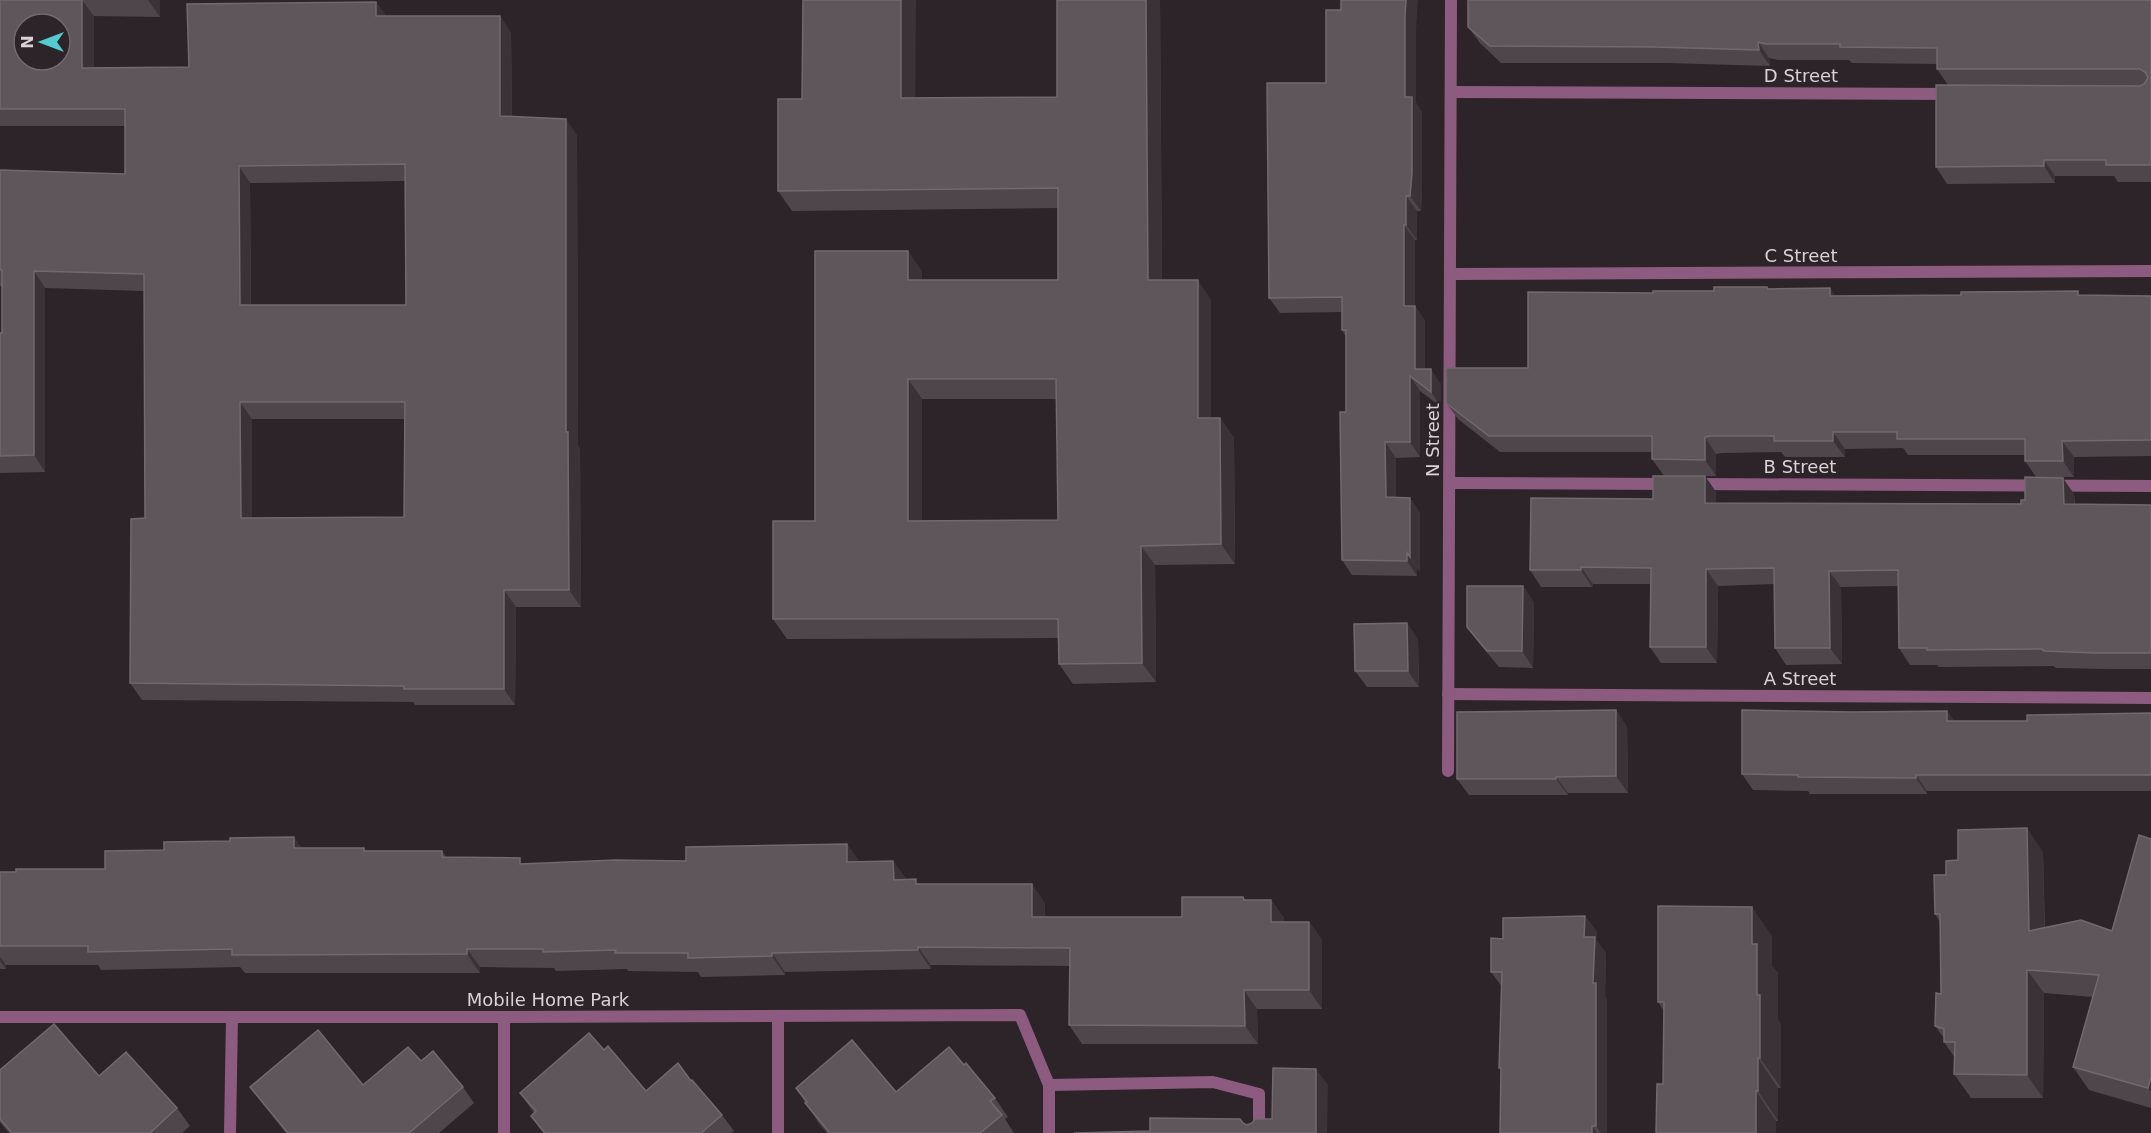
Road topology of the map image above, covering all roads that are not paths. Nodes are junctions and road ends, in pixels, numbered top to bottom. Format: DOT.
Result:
graph roads {
  1 [pos="1451,0"];
  2 [pos="1451,93"];
  3 [pos="1961,94"];
  4 [pos="2151,271"];
  5 [pos="1450,274"];
  6 [pos="1450,483"];
  7 [pos="2151,486"];
  8 [pos="1448,694"];
  9 [pos="2151,698"];
  10 [pos="1448,771"];
  11 [pos="778,1016"];
  12 [pos="0,1017"];
  13 [pos="232,1017"];
  14 [pos="504,1017"];
  15 [pos="1049,1085"];
  16 [pos="230,1133"];
  17 [pos="504,1133"];
  18 [pos="778,1133"];
  19 [pos="1049,1133"];
  20 [pos="1259,1133"];
  1 -- 2 [label="street, N Street"];
  2 -- 3 [label="street, D Street"];
  2 -- 5 [label="street, N Street"];
  4 -- 5 [label="street, C Street"];
  5 -- 6 [label="street, N Street"];
  6 -- 7 [label="street, B Street"];
  6 -- 8 [label="street, N Street"];
  8 -- 9 [label="street, A Street"];
  8 -- 10 [label="street, N Street"];
  11 -- 14 [label="street, Mobile Home Park"];
  11 -- 15 [label="street, Mobile Home Park"];
  11 -- 18 [label="street"];
  12 -- 13 [label="street, Mobile Home Park"];
  13 -- 14 [label="street, Mobile Home Park"];
  13 -- 16 [label="street"];
  14 -- 17 [label="street"];
  15 -- 19 [label="street, Mobile Home Park"];
  15 -- 20 [label="street"];
}
